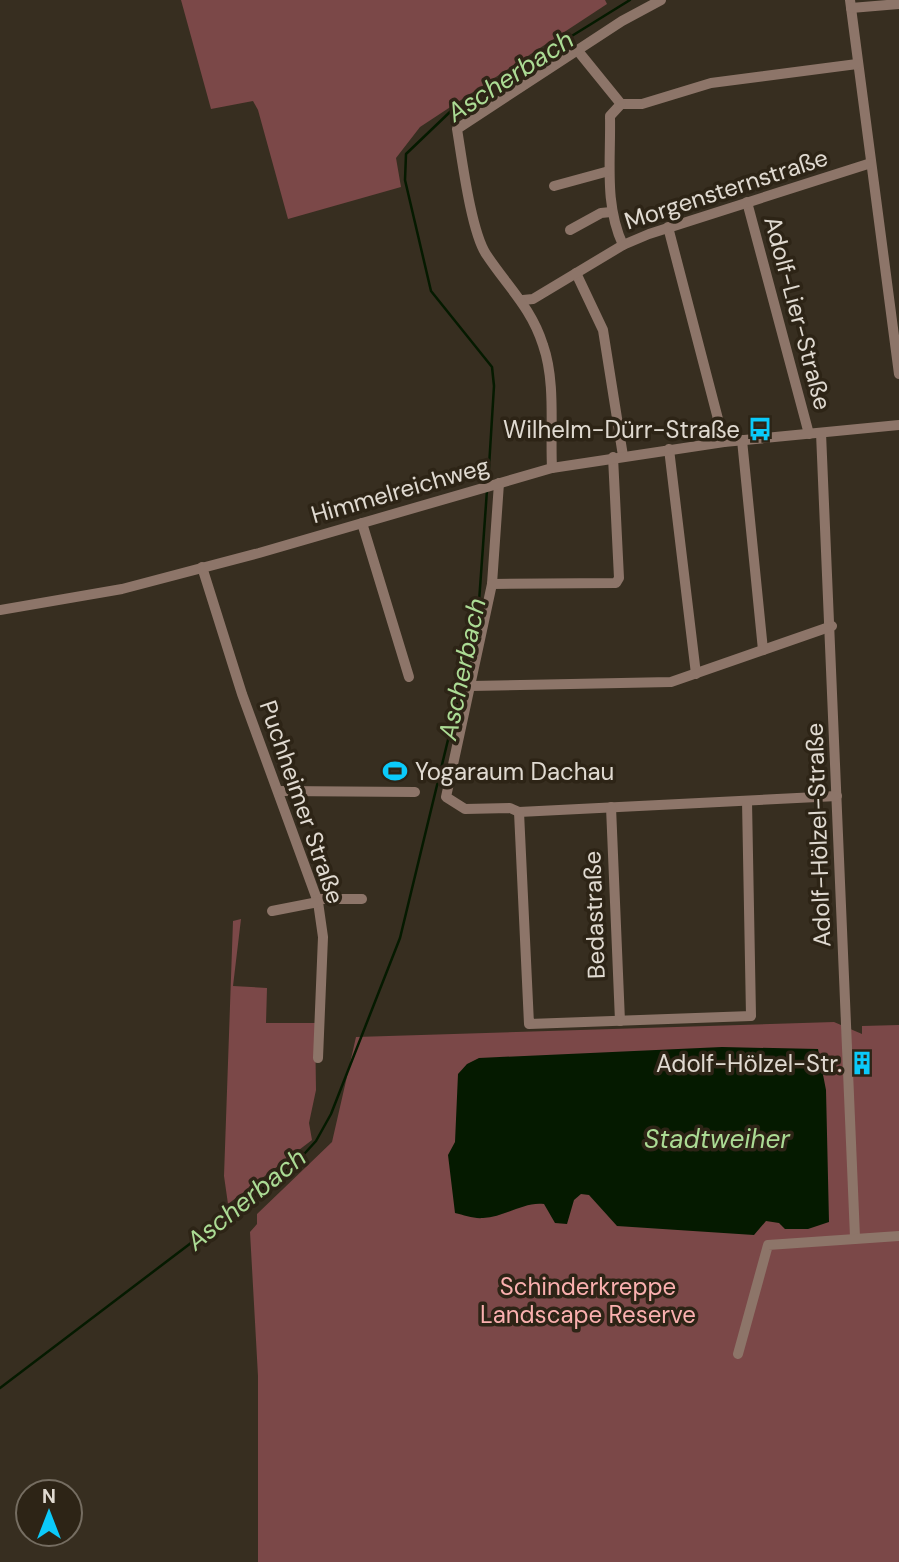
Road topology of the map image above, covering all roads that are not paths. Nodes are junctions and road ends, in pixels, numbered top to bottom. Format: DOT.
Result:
graph roads {
  1 [pos="661,0"];
  2 [pos="851,4"];
  3 [pos="899,4"];
  4 [pos="578,51"];
  5 [pos="857,64"];
  6 [pos="621,104"];
  7 [pos="871,163"];
  8 [pos="609,171"];
  9 [pos="554,186"];
  10 [pos="747,202"];
  11 [pos="611,212"];
  12 [pos="668,227"];
  13 [pos="570,230"];
  14 [pos="623,245"];
  15 [pos="576,273"];
  16 [pos="523,300"];
  17 [pos="899,374"];
  18 [pos="899,425"];
  19 [pos="821,433"];
  20 [pos="809,434"];
  21 [pos="742,440"];
  22 [pos="724,442"];
  23 [pos="669,449"];
  24 [pos="618,456"];
  25 [pos="552,468"];
  26 [pos="496,483"];
  27 [pos="362,523"];
  28 [pos="202,567"];
  29 [pos="492,584"];
  30 [pos="0,610"];
  31 [pos="832,626"];
  32 [pos="763,650"];
  33 [pos="696,674"];
  34 [pos="409,677"];
  35 [pos="471,686"];
  36 [pos="280,791"];
  37 [pos="415,792"];
  38 [pos="837,796"];
  39 [pos="747,801"];
  40 [pos="611,807"];
  41 [pos="519,812"];
  42 [pos="362,899"];
  43 [pos="318,901"];
  44 [pos="272,911"];
  45 [pos="620,1021"];
  46 [pos="318,1058"];
  47 [pos="899,1236"];
  48 [pos="855,1237"];
  49 [pos="738,1354"];
  1 -- 4 [label="street"];
  2 -- 3 [label="street"];
  2 -- 5 [label="street"];
  4 -- 6 [label="street"];
  4 -- 16 [label="street"];
  5 -- 6 [label="street"];
  5 -- 7 [label="street"];
  6 -- 8 [label="street"];
  7 -- 10 [label="street, Morgensternstraße"];
  7 -- 17 [label="street"];
  8 -- 9 [label="street"];
  8 -- 11 [label="street"];
  10 -- 12 [label="street, Morgensternstraße"];
  10 -- 20 [label="street, Adolf-Lier-Straße"];
  11 -- 13 [label="street"];
  11 -- 14 [label="street"];
  12 -- 14 [label="street, Morgensternstraße"];
  12 -- 22 [label="street"];
  14 -- 15 [label="street, Morgensternstraße"];
  15 -- 16 [label="street, Morgensternstraße"];
  15 -- 24 [label="street"];
  16 -- 25 [label="street"];
  18 -- 19 [label="street, Himmelreichweg"];
  19 -- 20 [label="street, Himmelreichweg"];
  19 -- 31 [label="street, Adolf-Hölzel-Straße"];
  20 -- 21 [label="street, Himmelreichweg"];
  21 -- 22 [label="street, Himmelreichweg"];
  21 -- 32 [label="street"];
  22 -- 23 [label="street, Himmelreichweg"];
  23 -- 24 [label="street, Himmelreichweg"];
  23 -- 33 [label="street"];
  24 -- 25 [label="street, Himmelreichweg"];
  24 -- 29 [label="street"];
  25 -- 26 [label="street, Himmelreichweg"];
  26 -- 27 [label="street, Himmelreichweg"];
  26 -- 29 [label="street"];
  27 -- 28 [label="street, Himmelreichweg"];
  27 -- 34 [label="street"];
  28 -- 30 [label="street, Himmelreichweg"];
  28 -- 36 [label="street, Puchheimer Straße"];
  29 -- 35 [label="street"];
  31 -- 32 [label="street"];
  31 -- 38 [label="street, Adolf-Hölzel-Straße"];
  32 -- 33 [label="street"];
  33 -- 35 [label="street"];
  35 -- 41 [label="street"];
  36 -- 37 [label="street"];
  36 -- 43 [label="street, Puchheimer Straße"];
  38 -- 39 [label="street"];
  38 -- 48 [label="street, Adolf-Hölzel-Straße"];
  39 -- 40 [label="street"];
  39 -- 45 [label="street"];
  40 -- 41 [label="street"];
  40 -- 45 [label="street, Bedastraße"];
  41 -- 45 [label="street"];
  42 -- 43 [label="street"];
  43 -- 44 [label="street"];
  43 -- 46 [label="street, Puchheimer Straße"];
  47 -- 48 [label="street"];
  48 -- 49 [label="street"];
}
